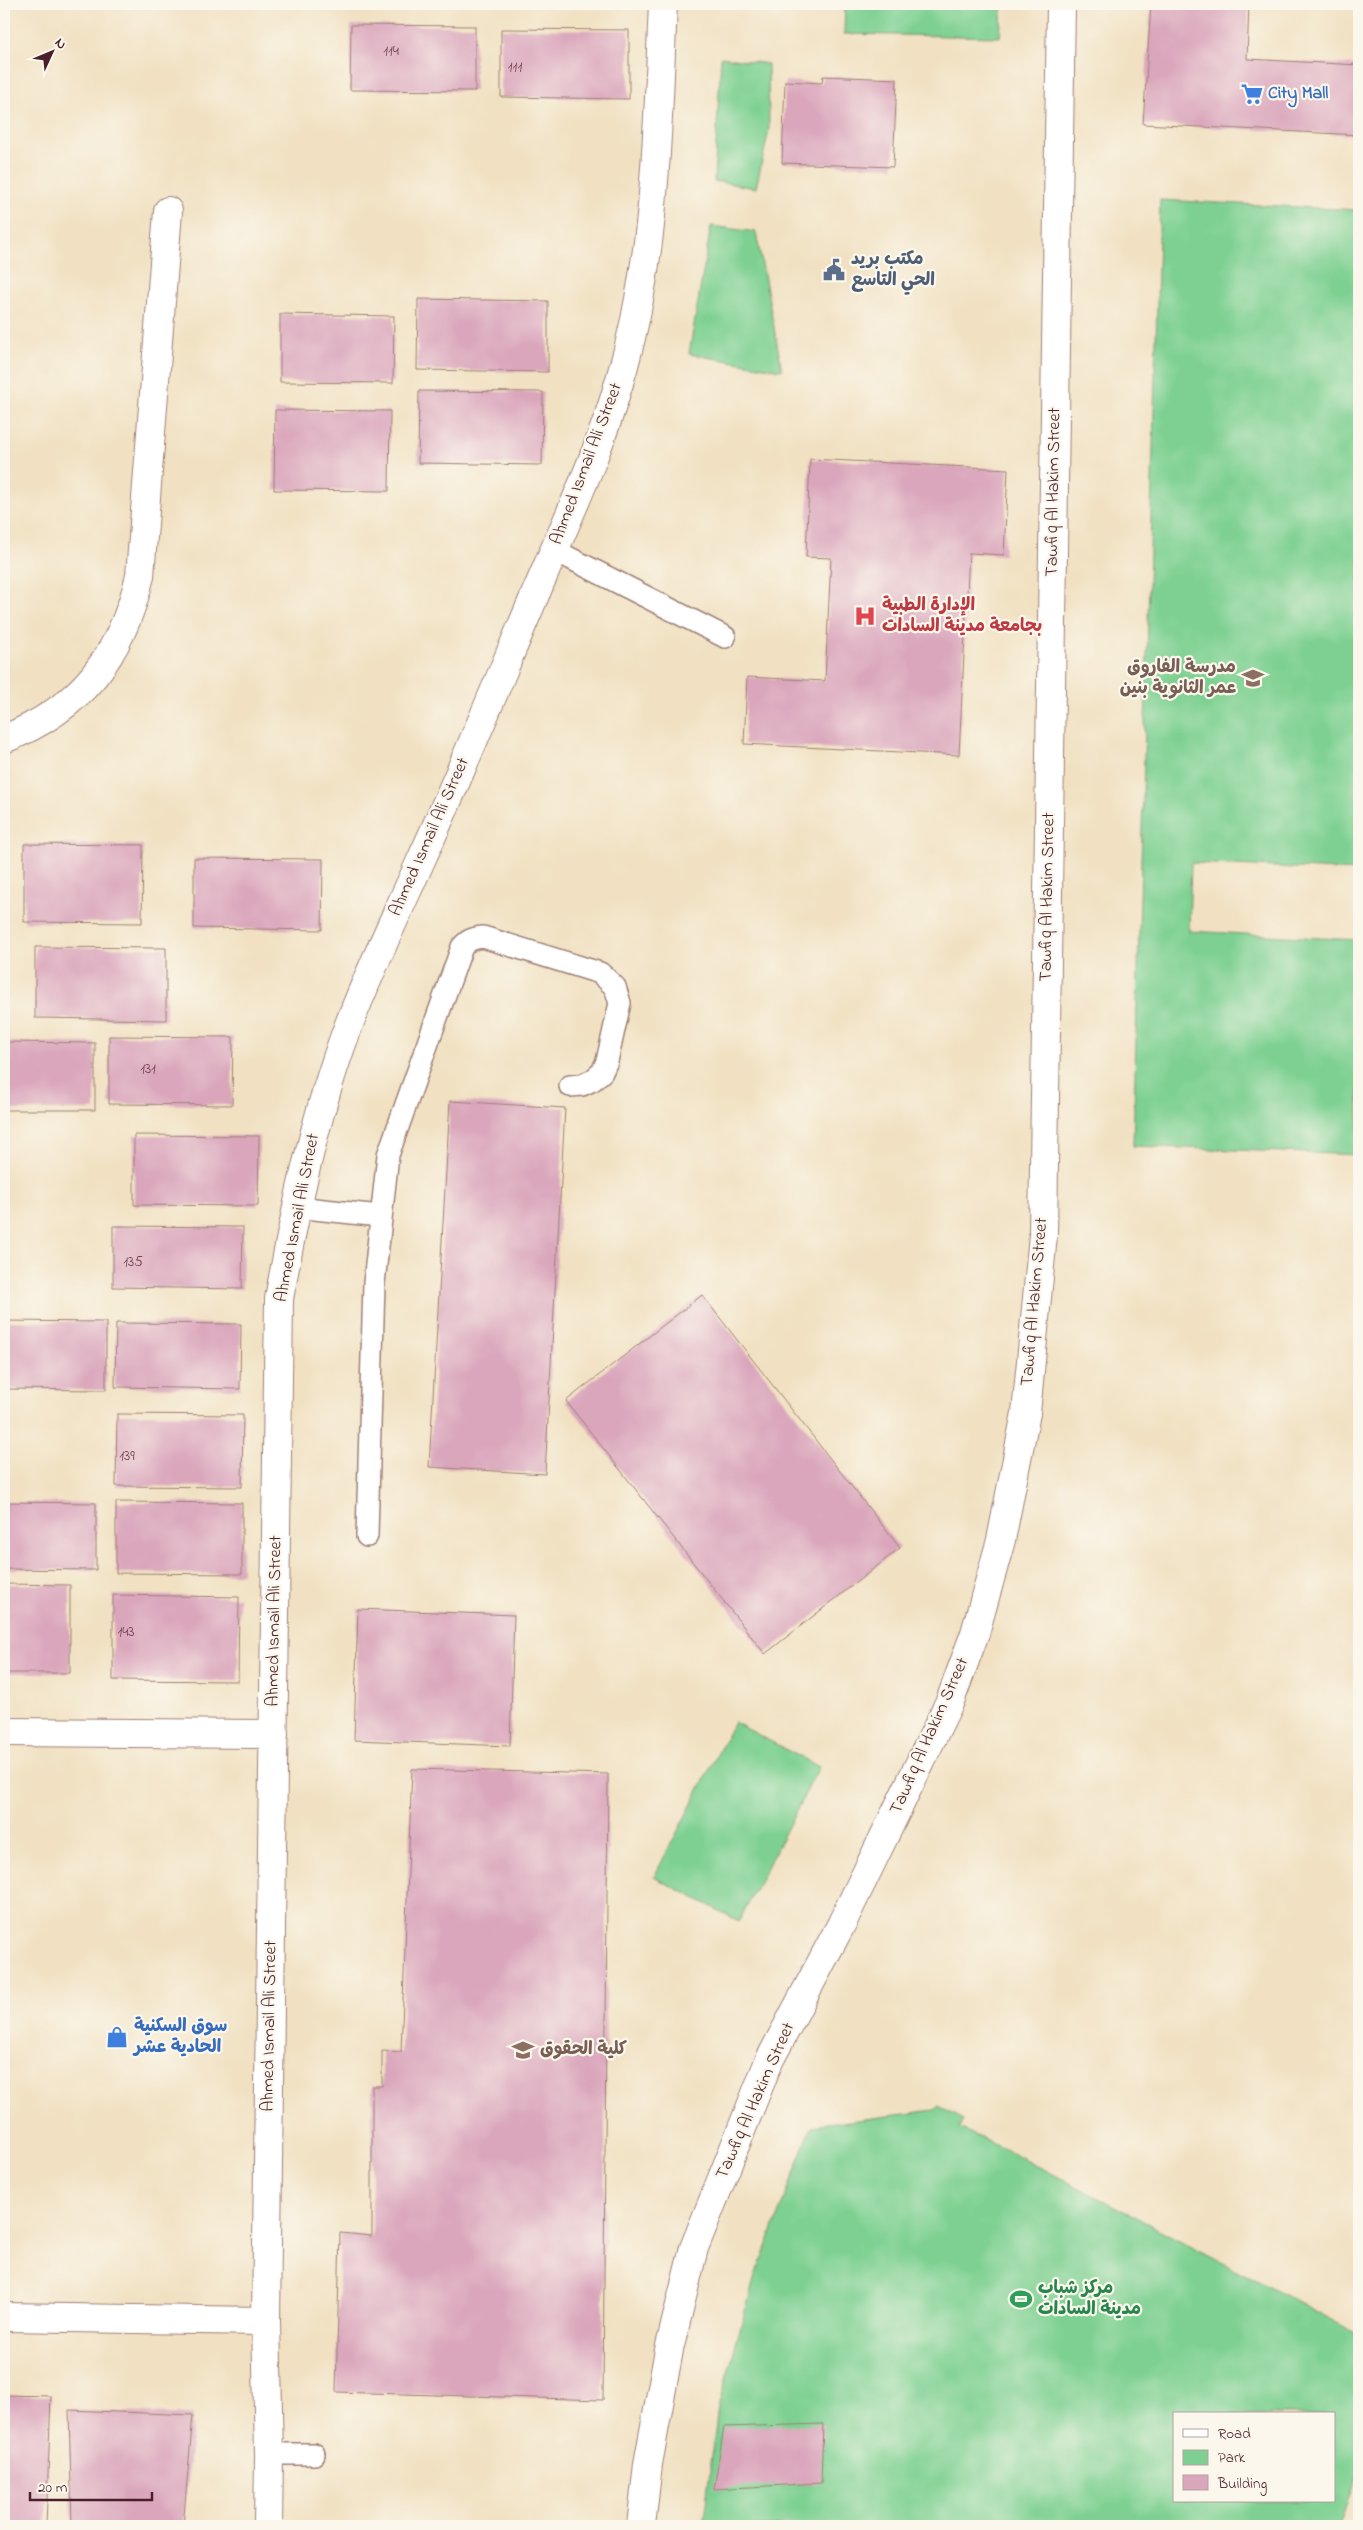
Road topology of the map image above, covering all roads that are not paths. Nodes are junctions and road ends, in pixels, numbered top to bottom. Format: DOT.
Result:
graph roads {
  1 [pos="663,4"];
  2 [pos="1061,4"];
  3 [pos="168,211"];
  4 [pos="554,550"];
  5 [pos="725,637"];
  6 [pos="4,739"];
  7 [pos="570,1086"];
  8 [pos="296,1207"];
  9 [pos="380,1216"];
  10 [pos="367,1536"];
  11 [pos="4,1732"];
  12 [pos="274,1734"];
  13 [pos="4,2316"];
  14 [pos="266,2320"];
  15 [pos="270,2454"];
  16 [pos="314,2454"];
  17 [pos="268,2526"];
  18 [pos="641,2526"];
  1 -- 4 [label="street, Ahmed Ismail Ali Street"];
  2 -- 18 [label="street, Tawfiq Al Hakim Street"];
  3 -- 6 [label="street"];
  4 -- 5 [label="lane"];
  4 -- 8 [label="street, Ahmed Ismail Ali Street"];
  7 -- 9 [label="lane"];
  8 -- 9 [label="lane"];
  8 -- 12 [label="street, Ahmed Ismail Ali Street"];
  9 -- 10 [label="lane"];
  11 -- 12 [label="street"];
  12 -- 14 [label="street, Ahmed Ismail Ali Street"];
  13 -- 14 [label="street"];
  14 -- 15 [label="street, Ahmed Ismail Ali Street"];
  15 -- 16 [label="lane"];
  15 -- 17 [label="street, Ahmed Ismail Ali Street"];
}
